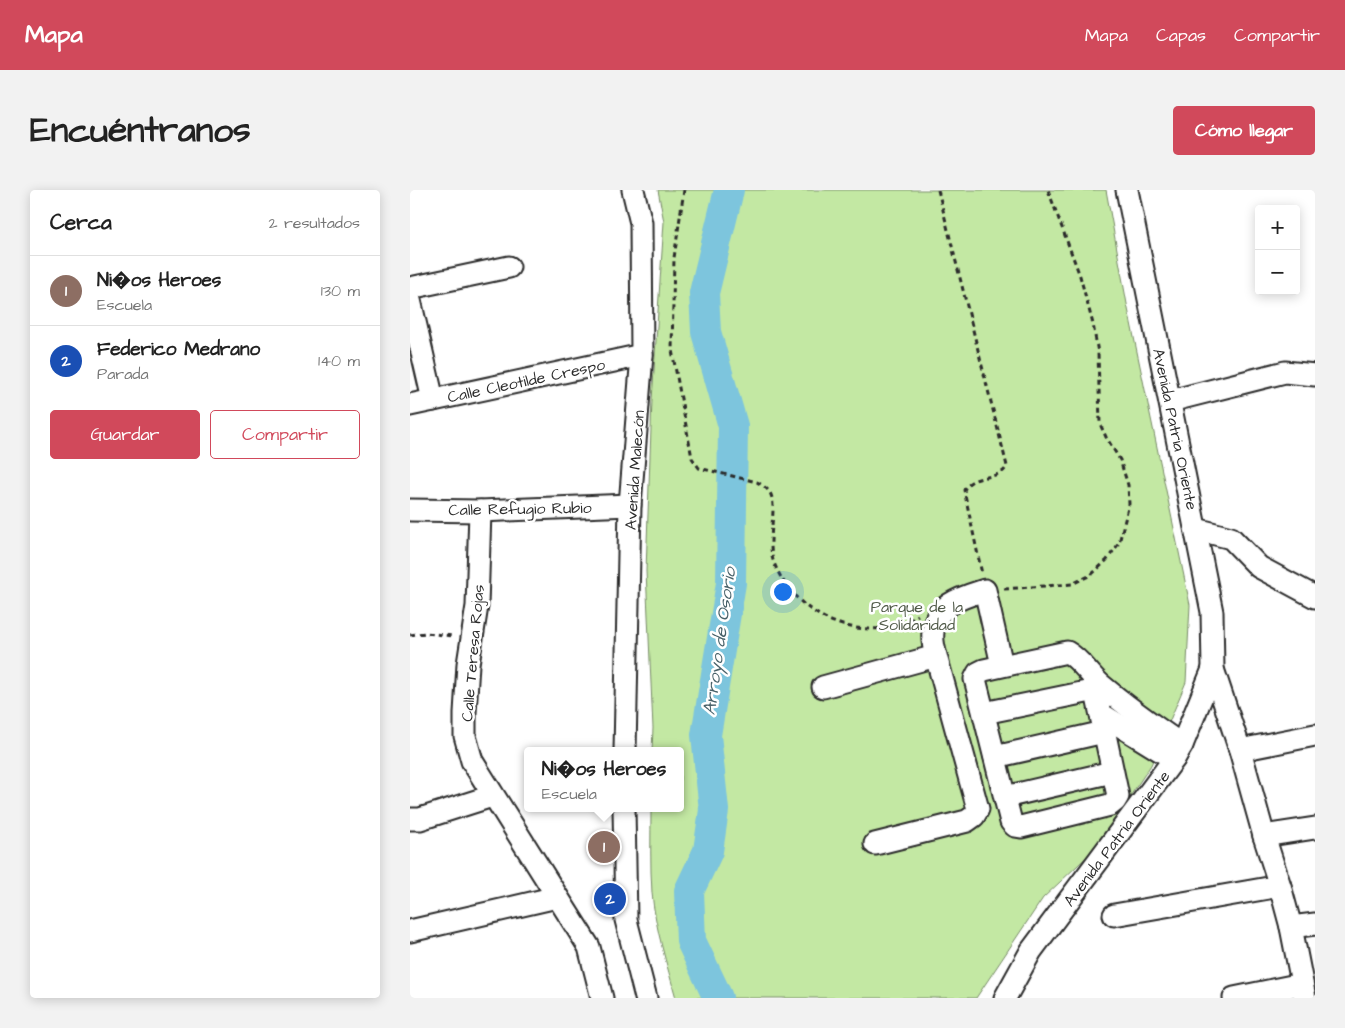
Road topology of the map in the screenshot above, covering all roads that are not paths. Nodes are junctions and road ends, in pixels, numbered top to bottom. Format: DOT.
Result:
graph roads {
  1 [pos="633,190"];
  2 [pos="1127,190"];
  3 [pos="509,268"];
  4 [pos="410,288"];
  5 [pos="410,300"];
  6 [pos="642,355"];
  7 [pos="1315,375"];
  8 [pos="433,400"];
  9 [pos="1170,402"];
  10 [pos="410,405"];
  11 [pos="630,505"];
  12 [pos="410,510"];
  13 [pos="480,511"];
  14 [pos="1196,529"];
  15 [pos="1315,597"];
  16 [pos="936,656"];
  17 [pos="1002,666"];
  18 [pos="1213,669"];
  19 [pos="1094,684"];
  20 [pos="823,686"];
  21 [pos="984,713"];
  22 [pos="1133,722"];
  23 [pos="1102,723"];
  24 [pos="1315,735"];
  25 [pos="625,747"];
  26 [pos="1240,750"];
  27 [pos="1178,752"];
  28 [pos="995,757"];
  29 [pos="1112,772"];
  30 [pos="492,796"];
  31 [pos="1005,797"];
  32 [pos="624,812"];
  33 [pos="410,819"];
  34 [pos="1315,828"];
  35 [pos="1264,836"];
  36 [pos="874,844"];
  37 [pos="1280,886"];
  38 [pos="557,897"];
  39 [pos="1114,915"];
  40 [pos="1315,924"];
  41 [pos="1291,927"];
  42 [pos="410,932"];
  43 [pos="1303,991"];
  44 [pos="643,997"];
  45 [pos="602,998"];
  46 [pos="1006,998"];
  47 [pos="1234,998"];
  1 -- 6 [label="street, Avenida Malecón"];
  2 -- 9 [label="street, Avenida Patria Oriente"];
  3 -- 4 [label="street"];
  5 -- 8 [label="street"];
  6 -- 8 [label="street, Calle Cleotilde Crespo"];
  6 -- 11 [label="street, Avenida Malecón"];
  7 -- 9 [label="street"];
  8 -- 10 [label="street, Calle Cleotilde Crespo"];
  9 -- 14 [label="street, Avenida Patria Oriente"];
  11 -- 13 [label="street, Calle Refugio Rubio"];
  11 -- 25 [label="street, Avenida Malecón"];
  12 -- 13 [label="street, Calle Refugio Rubio"];
  13 -- 30 [label="street, Calle Teresa Rojas"];
  14 -- 15 [label="street"];
  14 -- 18 [label="street, Avenida Patria Oriente"];
  16 -- 17 [label="street"];
  16 -- 20 [label="street"];
  16 -- 36 [label="street"];
  17 -- 19 [label="street"];
  17 -- 21 [label="street"];
  18 -- 26 [label="street, Avenida Patria Oriente"];
  18 -- 27 [label="street, Avenida Patria Oriente"];
  19 -- 21 [label="street"];
  19 -- 22 [label="street"];
  19 -- 23 [label="street"];
  21 -- 28 [label="street"];
  22 -- 23 [label="street"];
  22 -- 27 [label="street"];
  23 -- 28 [label="street"];
  23 -- 29 [label="street"];
  24 -- 26 [label="street"];
  26 -- 35 [label="street, Avenida Patria Oriente"];
  27 -- 46 [label="street, Avenida Patria Oriente"];
  28 -- 31 [label="street"];
  29 -- 31 [label="street"];
  29 -- 31 [label="street"];
  30 -- 33 [label="street"];
  30 -- 38 [label="street, Calle Teresa Rojas"];
  32 -- 44 [label="street"];
  34 -- 35 [label="street"];
  35 -- 37 [label="street, Avenida Patria Oriente"];
  37 -- 39 [label="street"];
  37 -- 41 [label="street, Avenida Patria Oriente"];
  38 -- 42 [label="street"];
  38 -- 45 [label="street, Calle Teresa Rojas"];
  40 -- 41 [label="street"];
  41 -- 43 [label="street, Avenida Patria Oriente"];
  43 -- 47 [label="street, Avenida Patria Oriente"];
}
